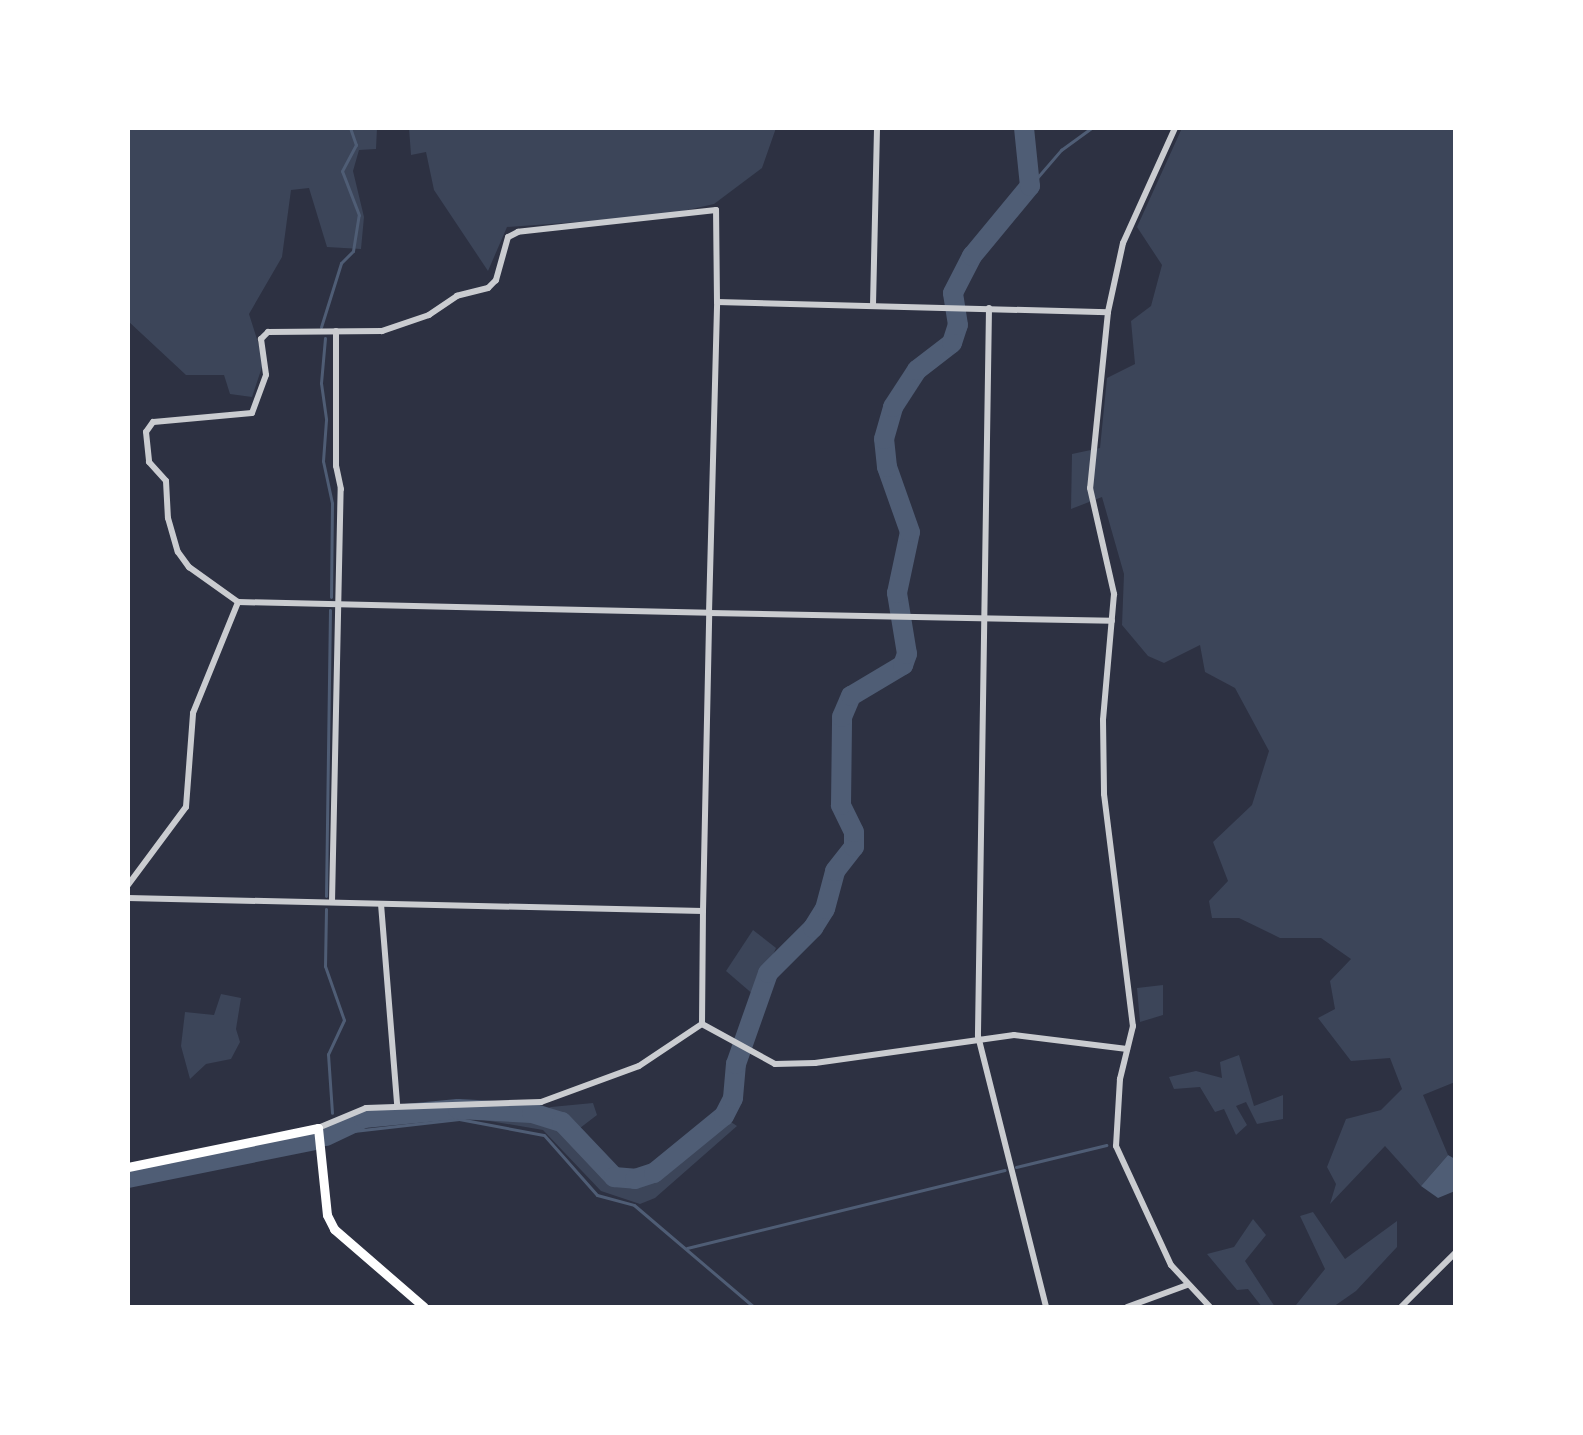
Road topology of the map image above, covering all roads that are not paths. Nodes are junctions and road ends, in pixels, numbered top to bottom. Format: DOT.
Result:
graph roads {
  1 [pos="877,128"];
  2 [pos="1175,128"];
  3 [pos="717,302"];
  4 [pos="873,305"];
  5 [pos="989,308"];
  6 [pos="1108,312"];
  7 [pos="336,331"];
  8 [pos="238,602"];
  9 [pos="340,605"];
  10 [pos="709,613"];
  11 [pos="984,618"];
  12 [pos="1112,621"];
  13 [pos="128,885"];
  14 [pos="128,898"];
  15 [pos="332,902"];
  16 [pos="381,904"];
  17 [pos="703,911"];
  18 [pos="702,1024"];
  19 [pos="978,1036"];
  20 [pos="1127,1049"];
  21 [pos="397,1105"];
  22 [pos="318,1128"];
  23 [pos="128,1167"];
  24 [pos="1455,1253"];
  25 [pos="1187,1285"];
  26 [pos="424,1307"];
  27 [pos="1046,1307"];
  28 [pos="1127,1307"];
  29 [pos="1210,1307"];
  30 [pos="1401,1307"];
  1 -- 4 [label="street"];
  2 -- 6 [label="street"];
  3 -- 4 [label="street"];
  3 -- 7 [label="street"];
  3 -- 10 [label="street"];
  4 -- 5 [label="street"];
  5 -- 6 [label="street"];
  5 -- 11 [label="street"];
  6 -- 12 [label="street"];
  7 -- 8 [label="street"];
  7 -- 9 [label="street"];
  8 -- 9 [label="street"];
  8 -- 13 [label="street"];
  9 -- 10 [label="street"];
  9 -- 15 [label="street"];
  10 -- 11 [label="street"];
  10 -- 17 [label="street"];
  11 -- 12 [label="street"];
  11 -- 19 [label="street"];
  12 -- 20 [label="street"];
  14 -- 15 [label="street"];
  15 -- 16 [label="street"];
  16 -- 17 [label="street"];
  16 -- 21 [label="street"];
  17 -- 18 [label="street"];
  18 -- 19 [label="street"];
  18 -- 21 [label="street"];
  19 -- 20 [label="street"];
  19 -- 27 [label="street"];
  20 -- 25 [label="street"];
  21 -- 22 [label="street"];
  22 -- 23 [label="main road"];
  22 -- 26 [label="main road"];
  24 -- 30 [label="street"];
  25 -- 28 [label="street"];
  25 -- 29 [label="street"];
}
